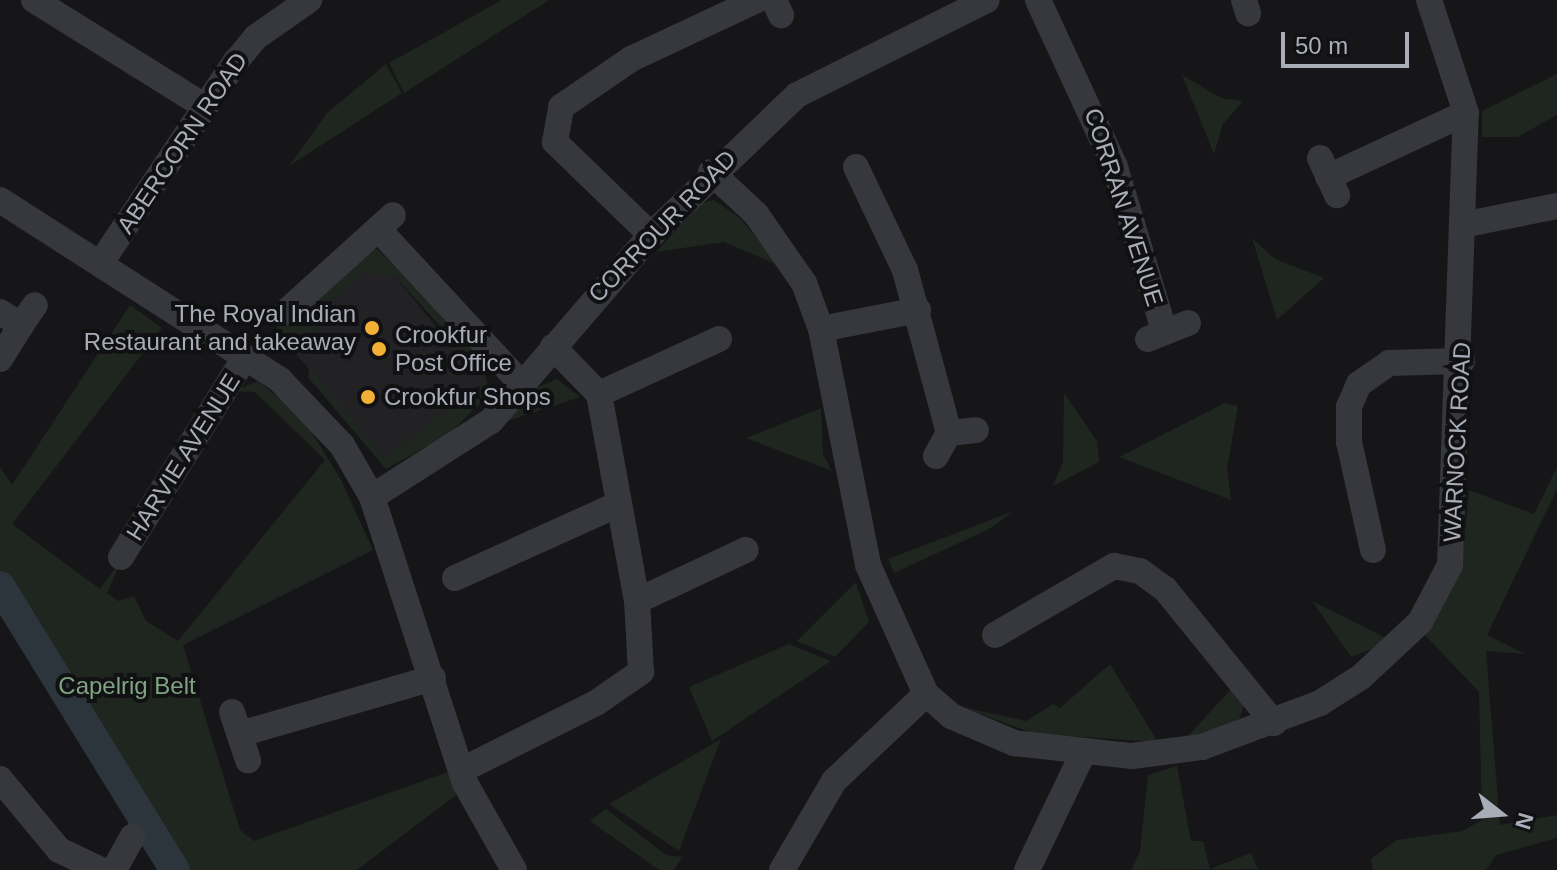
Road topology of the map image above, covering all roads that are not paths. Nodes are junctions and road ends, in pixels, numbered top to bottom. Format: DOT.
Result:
graph roads {
  1 [pos="34,0"];
  2 [pos="309,0"];
  3 [pos="757,0"];
  4 [pos="987,0"];
  5 [pos="1038,0"];
  6 [pos="1429,0"];
  7 [pos="204,106"];
  8 [pos="1466,113"];
  9 [pos="856,167"];
  10 [pos="711,172"];
  11 [pos="1328,177"];
  12 [pos="0,200"];
  13 [pos="1557,206"];
  14 [pos="1467,224"];
  15 [pos="651,235"];
  16 [pos="100,264"];
  17 [pos="918,310"];
  18 [pos="286,312"];
  19 [pos="19,314"];
  20 [pos="821,329"];
  21 [pos="1167,331"];
  22 [pos="719,339"];
  23 [pos="553,347"];
  24 [pos="245,357"];
  25 [pos="0,359"];
  26 [pos="1462,361"];
  27 [pos="520,382"];
  28 [pos="599,394"];
  29 [pos="976,430"];
  30 [pos="372,497"];
  31 [pos="619,504"];
  32 [pos="1364,540"];
  33 [pos="746,550"];
  34 [pos="121,557"];
  35 [pos="456,578"];
  36 [pos="637,601"];
  37 [pos="995,635"];
  38 [pos="433,678"];
  39 [pos="926,694"];
  40 [pos="1274,723"];
  41 [pos="1082,755"];
  42 [pos="248,760"];
  43 [pos="462,770"];
  44 [pos="0,779"];
  45 [pos="132,837"];
  46 [pos="85,867"];
  47 [pos="509,868"];
  48 [pos="114,870"];
  49 [pos="782,870"];
  50 [pos="1027,870"];
  1 -- 7 [label="street"];
  2 -- 7 [label="street, ABERCORN ROAD"];
  3 -- 15 [label="street"];
  4 -- 10 [label="street, CORROUR ROAD"];
  5 -- 21 [label="street, CORRAN AVENUE"];
  6 -- 8 [label="street, WARNOCK ROAD"];
  7 -- 16 [label="street, ABERCORN ROAD"];
  8 -- 11 [label="street"];
  8 -- 14 [label="street, WARNOCK ROAD"];
  9 -- 17 [label="street"];
  10 -- 15 [label="street, CORROUR ROAD"];
  10 -- 20 [label="street, WARNOCK ROAD"];
  12 -- 16 [label="street, HARVIE AVENUE"];
  13 -- 14 [label="street"];
  14 -- 26 [label="street, WARNOCK ROAD"];
  15 -- 23 [label="street, CORROUR ROAD"];
  16 -- 24 [label="street, HARVIE AVENUE"];
  17 -- 20 [label="street"];
  17 -- 29 [label="street"];
  18 -- 27 [label="street"];
  19 -- 25 [label="street"];
  20 -- 39 [label="street, WARNOCK ROAD"];
  22 -- 28 [label="street"];
  23 -- 27 [label="street, CORROUR ROAD"];
  23 -- 28 [label="street"];
  24 -- 30 [label="street, HARVIE AVENUE"];
  24 -- 34 [label="street, HARVIE AVENUE"];
  26 -- 32 [label="street"];
  26 -- 40 [label="street, WARNOCK ROAD"];
  27 -- 30 [label="street, CORROUR ROAD"];
  28 -- 31 [label="street"];
  30 -- 38 [label="street, HARVIE AVENUE"];
  31 -- 35 [label="street"];
  31 -- 36 [label="street"];
  33 -- 36 [label="street"];
  36 -- 43 [label="street"];
  37 -- 40 [label="street"];
  38 -- 42 [label="street"];
  38 -- 43 [label="street, HARVIE AVENUE"];
  39 -- 41 [label="street, WARNOCK ROAD"];
  39 -- 49 [label="street"];
  40 -- 41 [label="street, WARNOCK ROAD"];
  41 -- 50 [label="street"];
  43 -- 47 [label="street, HARVIE AVENUE"];
  44 -- 46 [label="street"];
  45 -- 48 [label="street"];
}
